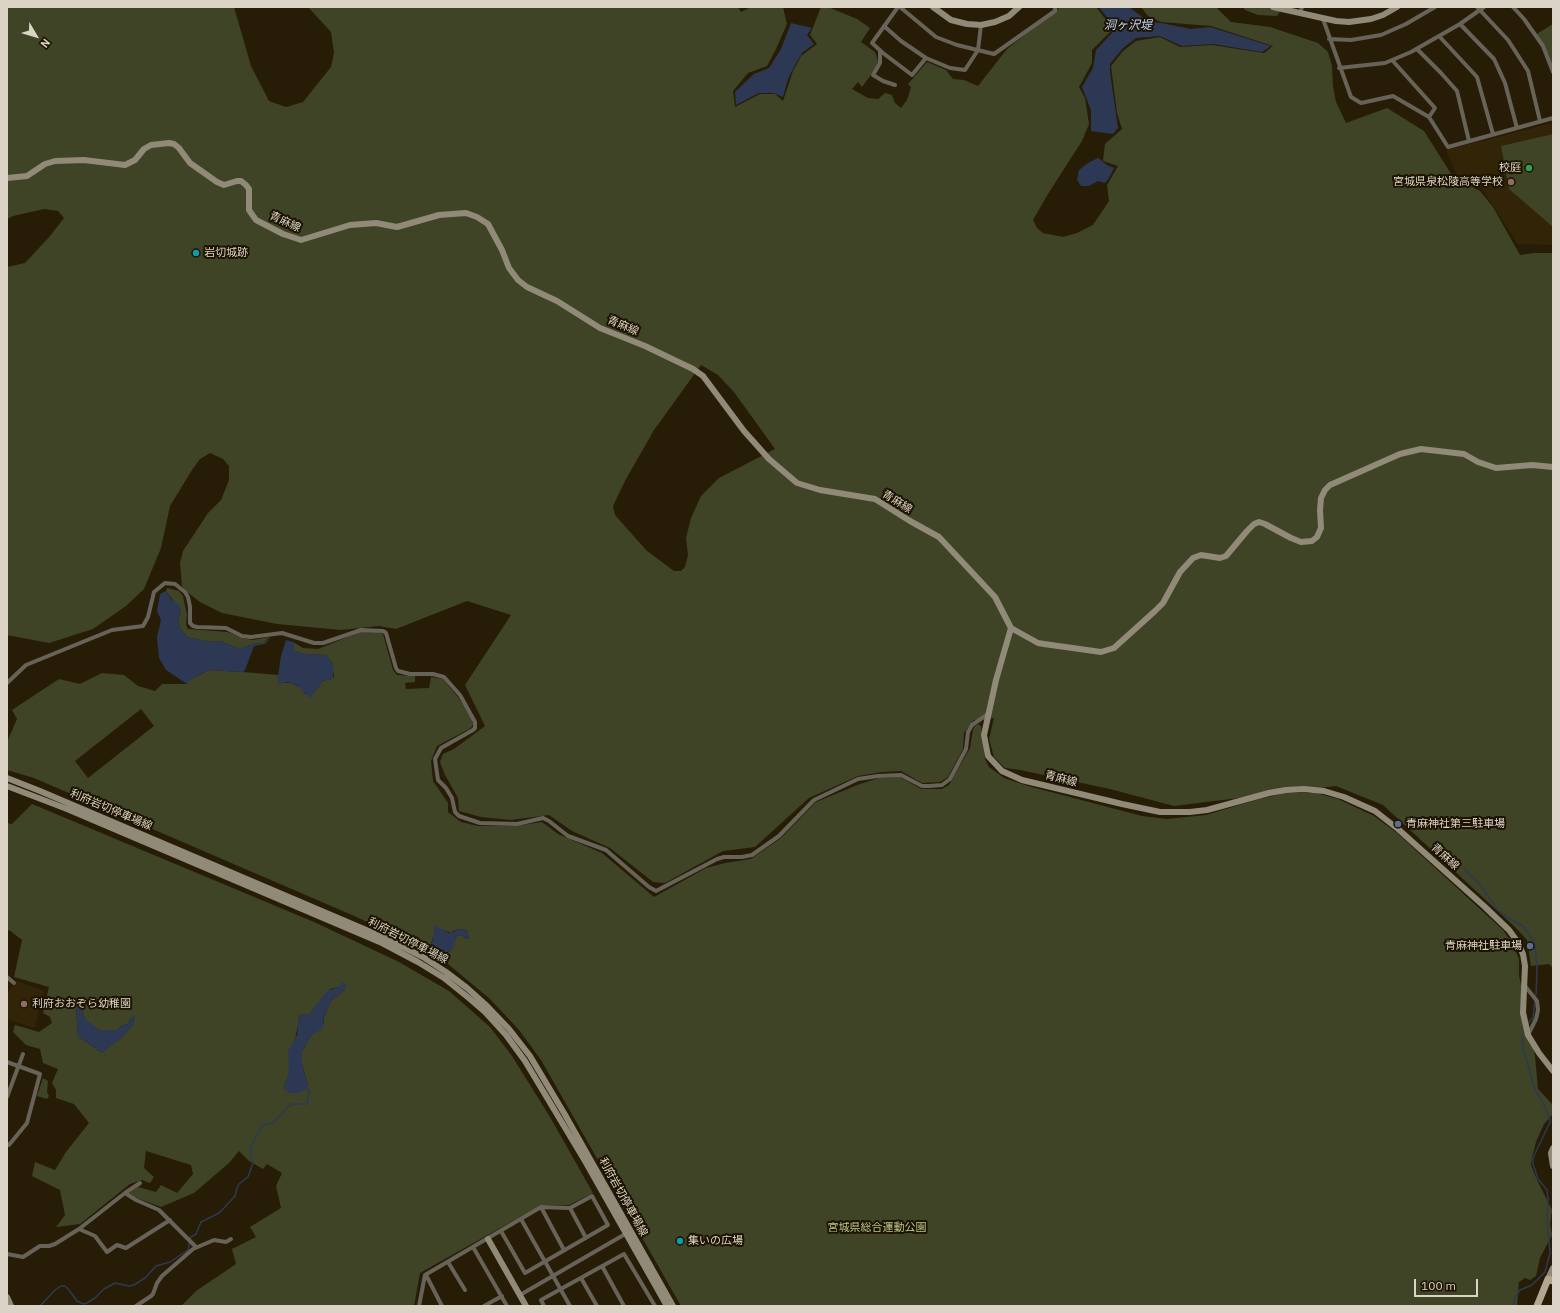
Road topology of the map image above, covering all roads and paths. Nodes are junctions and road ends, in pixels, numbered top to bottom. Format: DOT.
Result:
graph roads {
  1 [pos="899,7"];
  2 [pos="933,7"];
  3 [pos="1019,7"];
  4 [pos="1055,7"];
  5 [pos="1273,7"];
  6 [pos="1397,7"];
  7 [pos="1435,7"];
  8 [pos="1484,7"];
  9 [pos="1512,7"];
  10 [pos="1479,9"];
  11 [pos="1301,10"];
  12 [pos="1322,19"];
  13 [pos="1460,24"];
  14 [pos="981,25"];
  15 [pos="884,26"];
  16 [pos="1439,36"];
  17 [pos="1329,39"];
  18 [pos="1417,49"];
  19 [pos="880,50"];
  20 [pos="978,50"];
  21 [pos="926,58"];
  22 [pos="1392,60"];
  23 [pos="1552,64"];
  24 [pos="1339,68"];
  25 [pos="1553,72"];
  26 [pos="895,84"];
  27 [pos="1429,117"];
  28 [pos="1553,118"];
  29 [pos="1540,121"];
  30 [pos="1517,128"];
  31 [pos="1493,134"];
  32 [pos="1469,141"];
  33 [pos="7,178"];
  34 [pos="1553,467"];
  35 [pos="1011,628"];
  36 [pos="7,683"];
  37 [pos="988,714"];
  38 [pos="7,778"];
  39 [pos="7,786"];
  40 [pos="7,977"];
  41 [pos="14,983"];
  42 [pos="1525,986"];
  43 [pos="1528,1035"];
  44 [pos="23,1054"];
  45 [pos="7,1062"];
  46 [pos="19,1066"];
  47 [pos="1553,1071"];
  48 [pos="7,1097"];
  49 [pos="7,1144"];
  50 [pos="1553,1148"];
  51 [pos="1553,1166"];
  52 [pos="140,1183"];
  53 [pos="124,1192"];
  54 [pos="541,1207"];
  55 [pos="570,1208"];
  56 [pos="520,1219"];
  57 [pos="170,1220"];
  58 [pos="79,1229"];
  59 [pos="501,1231"];
  60 [pos="628,1233"];
  61 [pos="586,1238"];
  62 [pos="231,1239"];
  63 [pos="488,1239"];
  64 [pos="196,1247"];
  65 [pos="473,1247"];
  66 [pos="564,1250"];
  67 [pos="7,1254"];
  68 [pos="545,1261"];
  69 [pos="448,1262"];
  70 [pos="602,1266"];
  71 [pos="1553,1268"];
  72 [pos="426,1275"];
  73 [pos="553,1276"];
  74 [pos="581,1278"];
  75 [pos="1551,1280"];
  76 [pos="561,1289"];
  77 [pos="465,1290"];
  78 [pos="520,1295"];
  79 [pos="502,1296"];
  80 [pos="7,1297"];
  81 [pos="11,1306"];
  82 [pos="136,1306"];
  83 [pos="419,1306"];
  84 [pos="442,1306"];
  85 [pos="484,1306"];
  86 [pos="507,1306"];
  87 [pos="526,1306"];
  88 [pos="544,1306"];
  89 [pos="570,1306"];
  90 [pos="597,1306"];
  91 [pos="624,1306"];
  92 [pos="655,1306"];
  93 [pos="667,1306"];
  94 [pos="674,1306"];
  95 [pos="1537,1306"];
  1 -- 15 [label="street"];
  1 -- 20 [label="street"];
  2 -- 14 [label="street"];
  3 -- 14 [label="street"];
  4 -- 20 [label="street"];
  5 -- 11 [label="street"];
  6 -- 12 [label="street"];
  7 -- 17 [label="street"];
  8 -- 10 [label="street"];
  9 -- 23 [label="street"];
  10 -- 13 [label="street"];
  10 -- 29 [label="street"];
  11 -- 12 [label="street"];
  12 -- 17 [label="street"];
  13 -- 16 [label="street"];
  13 -- 30 [label="street"];
  14 -- 20 [label="street"];
  15 -- 19 [label="street"];
  15 -- 21 [label="street"];
  16 -- 18 [label="street"];
  16 -- 31 [label="street"];
  17 -- 24 [label="street"];
  18 -- 22 [label="street"];
  18 -- 32 [label="street"];
  19 -- 21 [label="street"];
  19 -- 26 [label="street"];
  20 -- 21 [label="street"];
  22 -- 24 [label="street"];
  22 -- 27 [label="street"];
  23 -- 25 [label="street"];
  24 -- 27 [label="street"];
  27 -- 32 [label="street"];
  28 -- 29 [label="street"];
  29 -- 30 [label="street"];
  30 -- 31 [label="street"];
  31 -- 32 [label="street"];
  33 -- 35 [label="street, 青麻線"];
  34 -- 35 [label="street"];
  35 -- 37 [label="street, 青麻線"];
  36 -- 37 [label="street"];
  37 -- 42 [label="street, 青麻線"];
  38 -- 60 [label="street, 利府岩切停車場線"];
  39 -- 60 [label="street, 利府岩切停車場線"];
  40 -- 41 [label="street"];
  42 -- 43 [label="street, 青麻線"];
  42 -- 43 [label="street"];
  43 -- 47 [label="street, 青麻線"];
  44 -- 46 [label="street"];
  45 -- 46 [label="street"];
  46 -- 48 [label="street"];
  46 -- 49 [label="street"];
  50 -- 51 [label="street"];
  52 -- 53 [label="street"];
  53 -- 57 [label="street"];
  53 -- 58 [label="street"];
  54 -- 55 [label="street"];
  54 -- 56 [label="street"];
  54 -- 66 [label="street"];
  55 -- 61 [label="street"];
  55 -- 61 [label="street"];
  56 -- 59 [label="street"];
  56 -- 68 [label="street"];
  57 -- 58 [label="street"];
  57 -- 64 [label="street"];
  58 -- 67 [label="street"];
  59 -- 63 [label="street"];
  59 -- 68 [label="street"];
  60 -- 73 [label="street"];
  60 -- 93 [label="street, 利府岩切停車場線"];
  60 -- 94 [label="street, 利府岩切停車場線"];
  61 -- 66 [label="street"];
  62 -- 64 [label="street"];
  63 -- 65 [label="street"];
  63 -- 78 [label="street"];
  64 -- 82 [label="street"];
  65 -- 69 [label="street"];
  65 -- 79 [label="street"];
  66 -- 68 [label="street"];
  68 -- 73 [label="street"];
  69 -- 72 [label="street"];
  69 -- 77 [label="street"];
  70 -- 74 [label="street"];
  70 -- 91 [label="street"];
  70 -- 92 [label="street"];
  71 -- 75 [label="street"];
  72 -- 83 [label="street"];
  72 -- 84 [label="street"];
  73 -- 76 [label="street"];
  73 -- 78 [label="street"];
  74 -- 76 [label="street"];
  74 -- 90 [label="street"];
  75 -- 95 [label="main road"];
  76 -- 88 [label="street"];
  76 -- 89 [label="street"];
  78 -- 87 [label="street"];
  79 -- 85 [label="street"];
  79 -- 86 [label="street"];
  80 -- 81 [label="street"];
}
